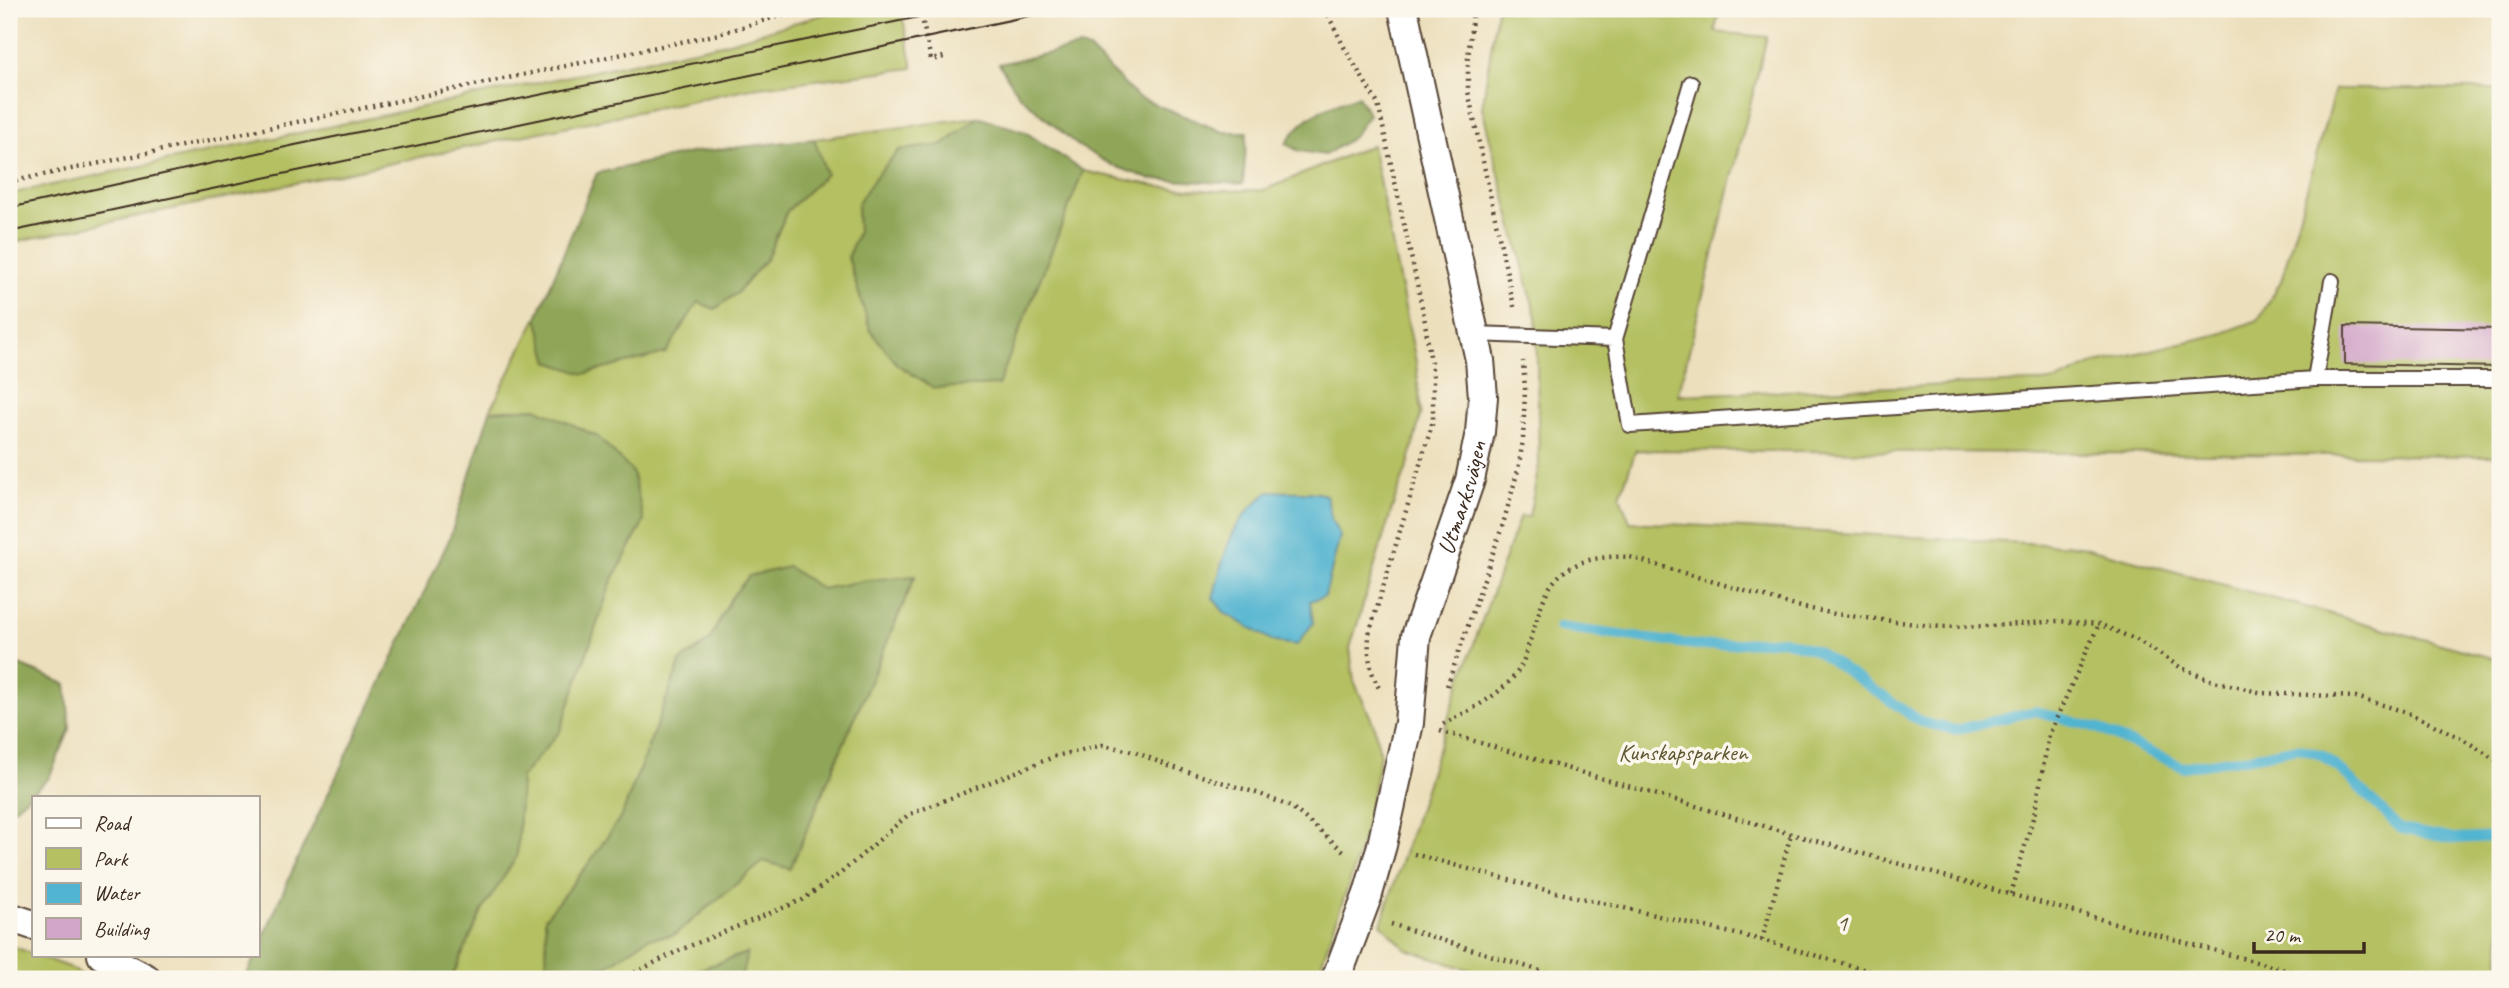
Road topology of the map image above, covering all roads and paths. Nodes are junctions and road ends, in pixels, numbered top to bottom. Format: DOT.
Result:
graph roads {
  1 [pos="802,9"];
  2 [pos="920,9"];
  3 [pos="1325,9"];
  4 [pos="1403,9"];
  5 [pos="944,57"];
  6 [pos="1691,83"];
  7 [pos="9,182"];
  8 [pos="2332,281"];
  9 [pos="1474,334"];
  10 [pos="1615,339"];
  11 [pos="2315,379"];
  12 [pos="2500,379"];
  13 [pos="2099,624"];
  14 [pos="1409,723"];
  15 [pos="2500,763"];
  16 [pos="1791,834"];
  17 [pos="1379,855"];
  18 [pos="2011,894"];
  19 [pos="1361,913"];
  20 [pos="9,917"];
  21 [pos="32,925"];
  22 [pos="1762,940"];
  23 [pos="104,956"];
  24 [pos="147,979"];
  25 [pos="622,979"];
  26 [pos="1336,979"];
  27 [pos="1566,979"];
  28 [pos="1897,979"];
  29 [pos="2318,979"];
  1 -- 7 [label="path"];
  2 -- 5 [label="path"];
  3 -- 14 [label="path"];
  4 -- 9 [label="street, Utmarksvägen"];
  6 -- 10 [label="lane"];
  8 -- 11 [label="lane"];
  9 -- 10 [label="lane"];
  9 -- 14 [label="street, Utmarksvägen"];
  10 -- 11 [label="lane"];
  11 -- 12 [label="lane"];
  13 -- 15 [label="path"];
  13 -- 16 [label="path"];
  13 -- 18 [label="path"];
  14 -- 17 [label="street, Utmarksvägen"];
  16 -- 18 [label="path"];
  16 -- 22 [label="path"];
  17 -- 19 [label="street, Utmarksvägen"];
  17 -- 22 [label="path"];
  17 -- 25 [label="path"];
  18 -- 29 [label="path"];
  19 -- 26 [label="street, Utmarksvägen"];
  19 -- 27 [label="path"];
  20 -- 21 [label="street"];
  22 -- 28 [label="path"];
  23 -- 24 [label="street"];
}
